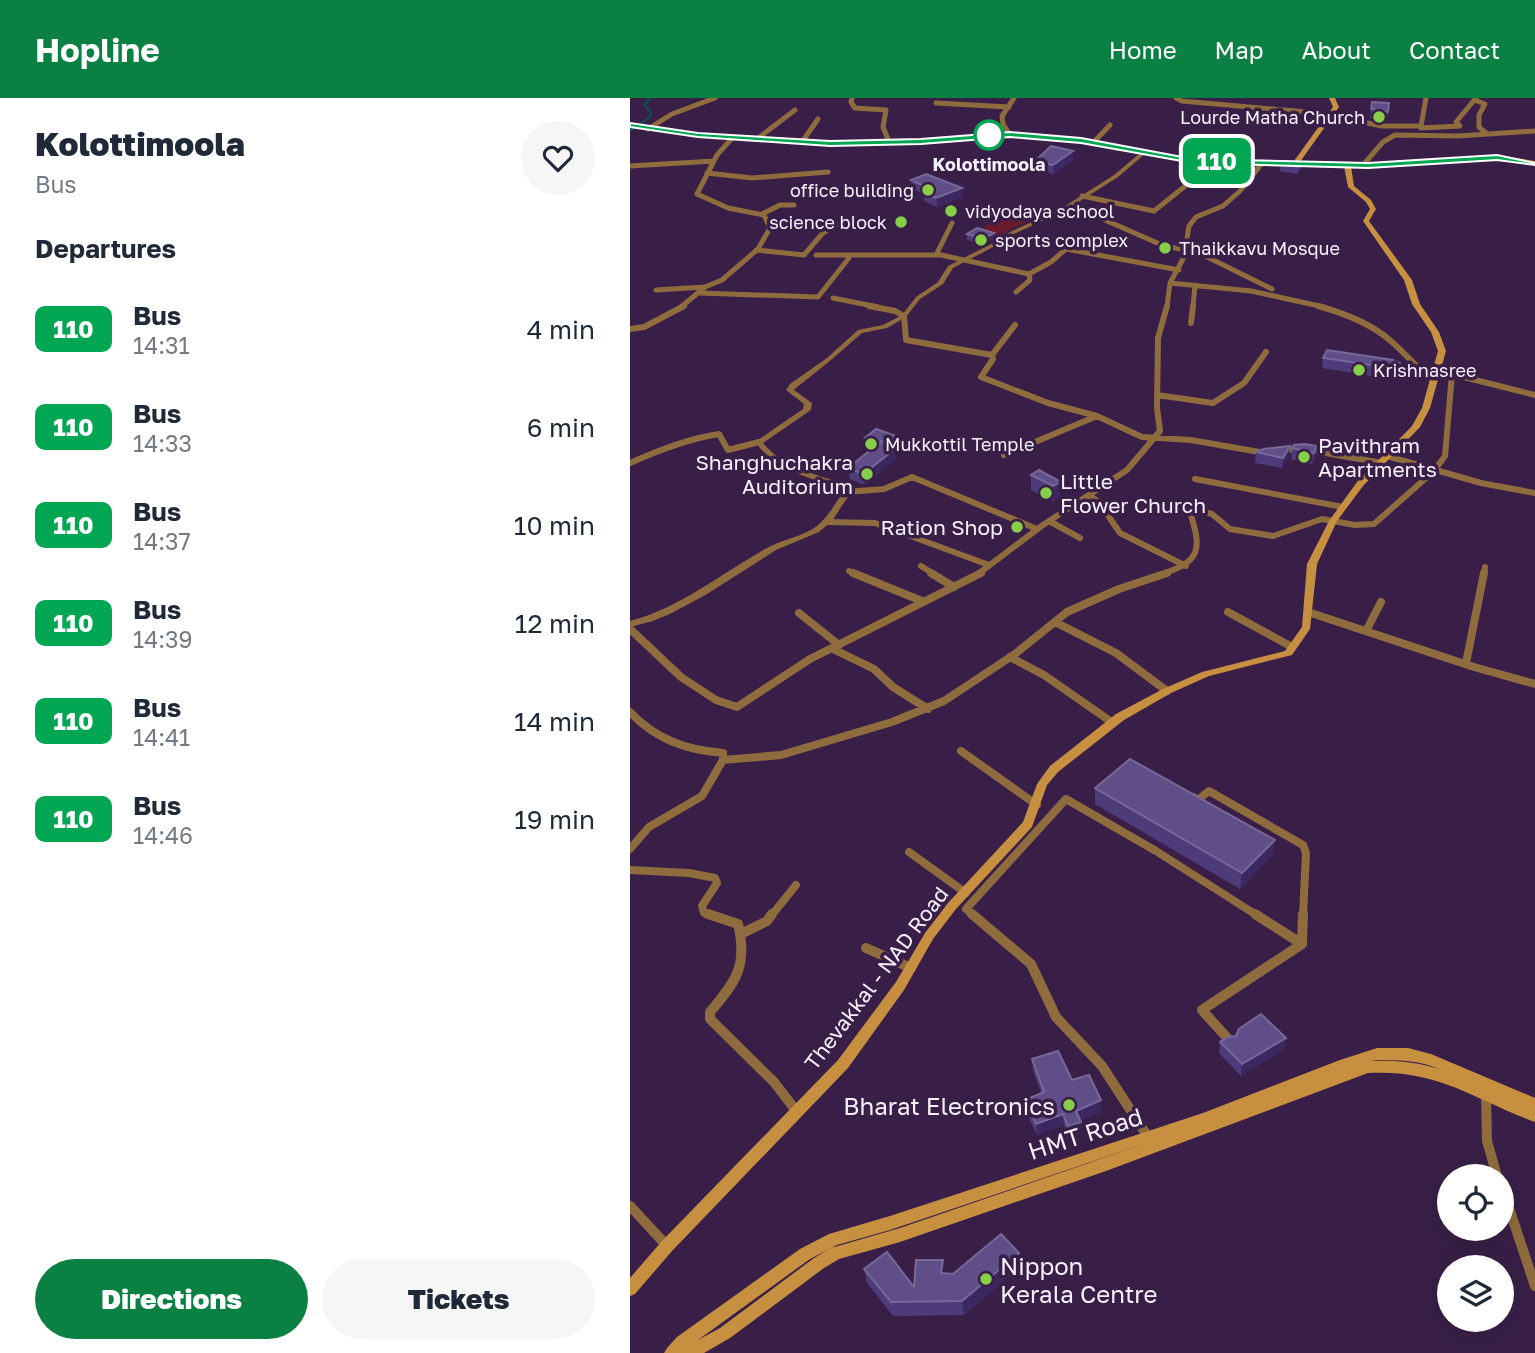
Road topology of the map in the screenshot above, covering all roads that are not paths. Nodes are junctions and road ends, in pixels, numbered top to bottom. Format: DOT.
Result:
graph roads {
  1 [pos="715,98"];
  2 [pos="852,98"];
  3 [pos="1014,98"];
  4 [pos="1176,98"];
  5 [pos="1332,98"];
  6 [pos="1426,98"];
  7 [pos="1477,100"];
  8 [pos="936,103"];
  9 [pos="1009,107"];
  10 [pos="795,110"];
  11 [pos="1332,116"];
  12 [pos="818,119"];
  13 [pos="630,125"];
  14 [pos="1110,125"];
  15 [pos="1421,126"];
  16 [pos="648,129"];
  17 [pos="1535,131"];
  18 [pos="1487,134"];
  19 [pos="1010,135"];
  20 [pos="1422,135"];
  21 [pos="733,137"];
  22 [pos="757,139"];
  23 [pos="802,142"];
  24 [pos="889,142"];
  25 [pos="1093,143"];
  26 [pos="1142,153"];
  27 [pos="714,160"];
  28 [pos="1204,161"];
  29 [pos="1263,162"];
  30 [pos="1297,162"];
  31 [pos="1535,163"];
  32 [pos="1347,164"];
  33 [pos="1363,165"];
  34 [pos="630,166"];
  35 [pos="828,172"];
  36 [pos="707,173"];
  37 [pos="1082,196"];
  38 [pos="794,205"];
  39 [pos="762,214"];
  40 [pos="845,219"];
  41 [pos="1105,220"];
  42 [pos="952,223"];
  43 [pos="1186,249"];
  44 [pos="756,250"];
  45 [pos="936,255"];
  46 [pos="816,256"];
  47 [pos="849,258"];
  48 [pos="969,258"];
  49 [pos="1179,270"];
  50 [pos="1028,274"];
  51 [pos="1170,283"];
  52 [pos="1195,285"];
  53 [pos="705,287"];
  54 [pos="656,290"];
  55 [pos="1016,292"];
  56 [pos="699,293"];
  57 [pos="1280,293"];
  58 [pos="833,298"];
  59 [pos="904,316"];
  60 [pos="1191,323"];
  61 [pos="1015,325"];
  62 [pos="630,330"];
  63 [pos="1266,352"];
  64 [pos="992,355"];
  65 [pos="1435,374"];
  66 [pos="1452,374"];
  67 [pos="1157,395"];
  68 [pos="1535,395"];
  69 [pos="1097,416"];
  70 [pos="1156,439"];
  71 [pos="759,443"];
  72 [pos="1003,455"];
  73 [pos="1385,460"];
  74 [pos="630,463"];
  75 [pos="1434,471"];
  76 [pos="1195,479"];
  77 [pos="847,492"];
  78 [pos="1535,493"];
  79 [pos="1090,496"];
  80 [pos="1343,508"];
  81 [pos="1049,521"];
  82 [pos="826,522"];
  83 [pos="1333,522"];
  84 [pos="1037,529"];
  85 [pos="1080,538"];
  86 [pos="989,565"];
  87 [pos="921,566"];
  88 [pos="1186,566"];
  89 [pos="1485,567"];
  90 [pos="849,571"];
  91 [pos="954,587"];
  92 [pos="922,601"];
  93 [pos="1381,602"];
  94 [pos="1228,612"];
  95 [pos="1308,612"];
  96 [pos="799,613"];
  97 [pos="1055,622"];
  98 [pos="630,626"];
  99 [pos="1366,631"];
  100 [pos="836,647"];
  101 [pos="1292,647"];
  102 [pos="1010,657"];
  103 [pos="1466,663"];
  104 [pos="1535,684"];
  105 [pos="1167,691"];
  106 [pos="928,709"];
  107 [pos="630,712"];
  108 [pos="1113,723"];
  109 [pos="961,751"];
  110 [pos="723,760"];
  111 [pos="1188,794"];
  112 [pos="1037,805"];
  113 [pos="630,849"];
  114 [pos="909,852"];
  115 [pos="630,870"];
  116 [pos="796,885"];
  117 [pos="966,893"];
  118 [pos="741,934"];
  119 [pos="1302,944"];
  120 [pos="866,947"];
  121 [pos="911,968"];
  122 [pos="1230,1041"];
  123 [pos="1388,1059"];
  124 [pos="1486,1094"];
  125 [pos="1535,1104"];
  126 [pos="797,1112"];
  127 [pos="1535,1116"];
  128 [pos="1148,1137"];
  129 [pos="1493,1164"];
  130 [pos="630,1206"];
  131 [pos="1514,1223"];
  132 [pos="667,1246"];
  133 [pos="1535,1286"];
  134 [pos="630,1289"];
  135 [pos="672,1353"];
  136 [pos="689,1353"];
  1 -- 16 [label="street"];
  2 -- 24 [label="street"];
  3 -- 9 [label="street"];
  4 -- 11 [label="street"];
  5 -- 11 [label="main road"];
  6 -- 15 [label="street"];
  7 -- 15 [label="street"];
  7 -- 18 [label="street"];
  8 -- 9 [label="street"];
  9 -- 19 [label="street"];
  10 -- 22 [label="street"];
  11 -- 15 [label="street"];
  11 -- 30 [label="main road"];
  12 -- 23 [label="street"];
  13 -- 16 [label="main road"];
  14 -- 25 [label="street"];
  15 -- 20 [label="street"];
  16 -- 21 [label="main road"];
  17 -- 18 [label="street"];
  18 -- 20 [label="street"];
  19 -- 24 [label="main road"];
  19 -- 25 [label="main road"];
  20 -- 33 [label="street"];
  21 -- 22 [label="main road"];
  21 -- 27 [label="street"];
  22 -- 23 [label="main road"];
  23 -- 24 [label="main road"];
  25 -- 26 [label="main road"];
  26 -- 28 [label="main road"];
  26 -- 37 [label="street"];
  27 -- 34 [label="street"];
  27 -- 36 [label="street"];
  28 -- 29 [label="main road"];
  28 -- 37 [label="street"];
  29 -- 30 [label="main road"];
  29 -- 43 [label="street"];
  30 -- 32 [label="main road"];
  31 -- 33 [label="main road"];
  32 -- 33 [label="main road"];
  32 -- 65 [label="main road"];
  35 -- 36 [label="street"];
  36 -- 39 [label="street"];
  37 -- 48 [label="street"];
  38 -- 39 [label="street"];
  39 -- 44 [label="street"];
  40 -- 44 [label="street"];
  41 -- 43 [label="street"];
  42 -- 45 [label="street"];
  43 -- 49 [label="street"];
  43 -- 57 [label="street"];
  44 -- 53 [label="street"];
  45 -- 47 [label="street"];
  45 -- 48 [label="street"];
  46 -- 47 [label="street"];
  47 -- 56 [label="street"];
  48 -- 50 [label="street"];
  48 -- 59 [label="street"];
  49 -- 50 [label="street"];
  49 -- 51 [label="street"];
  50 -- 55 [label="street"];
  51 -- 52 [label="street"];
  51 -- 67 [label="street"];
  52 -- 57 [label="street"];
  52 -- 60 [label="street"];
  53 -- 54 [label="street"];
  53 -- 56 [label="street"];
  56 -- 62 [label="street"];
  57 -- 65 [label="street"];
  58 -- 59 [label="street"];
  59 -- 64 [label="street"];
  59 -- 71 [label="street"];
  61 -- 64 [label="street"];
  63 -- 67 [label="street"];
  64 -- 69 [label="street"];
  65 -- 66 [label="street"];
  65 -- 73 [label="main road"];
  66 -- 68 [label="street"];
  66 -- 75 [label="street"];
  67 -- 70 [label="street"];
  69 -- 70 [label="street"];
  69 -- 72 [label="street"];
  70 -- 73 [label="street"];
  70 -- 79 [label="street"];
  71 -- 74 [label="street"];
  71 -- 77 [label="street"];
  73 -- 75 [label="street"];
  73 -- 80 [label="main road"];
  75 -- 78 [label="street"];
  75 -- 83 [label="street"];
  76 -- 80 [label="street"];
  77 -- 82 [label="street"];
  77 -- 84 [label="street"];
  79 -- 81 [label="street"];
  79 -- 88 [label="street"];
  80 -- 83 [label="main road"];
  81 -- 84 [label="street"];
  81 -- 85 [label="street"];
  82 -- 86 [label="street"];
  82 -- 98 [label="street"];
  83 -- 88 [label="street"];
  83 -- 95 [label="main road"];
  84 -- 86 [label="street"];
  86 -- 91 [label="street"];
  87 -- 91 [label="street"];
  88 -- 97 [label="street"];
  89 -- 103 [label="street"];
  90 -- 92 [label="street"];
  91 -- 92 [label="street"];
  92 -- 100 [label="street"];
  93 -- 99 [label="street"];
  94 -- 101 [label="street"];
  95 -- 99 [label="street"];
  95 -- 101 [label="main road"];
  96 -- 100 [label="street"];
  97 -- 102 [label="street"];
  97 -- 105 [label="street"];
  98 -- 100 [label="street"];
  99 -- 103 [label="street"];
  100 -- 106 [label="street"];
  101 -- 105 [label="main road, Thevakkal - NAD Road"];
  102 -- 106 [label="street"];
  102 -- 108 [label="street"];
  103 -- 104 [label="street"];
  105 -- 108 [label="main road, Thevakkal - NAD Road"];
  106 -- 110 [label="street"];
  107 -- 110 [label="street"];
  108 -- 112 [label="main road, Thevakkal - NAD Road"];
  109 -- 112 [label="street"];
  110 -- 113 [label="street"];
  111 -- 119 [label="street"];
  112 -- 117 [label="main road, Thevakkal - NAD Road"];
  114 -- 117 [label="street"];
  115 -- 118 [label="street"];
  116 -- 118 [label="street"];
  117 -- 121 [label="main road, Thevakkal - NAD Road"];
  118 -- 126 [label="street"];
  119 -- 122 [label="street"];
  119 -- 128 [label="street"];
  120 -- 121 [label="street"];
  121 -- 126 [label="main road, Thevakkal - NAD Road"];
  123 -- 124 [label="main road, HMT Road"];
  123 -- 125 [label="main road, HMT Road"];
  123 -- 128 [label="main road, HMT Road"];
  123 -- 136 [label="main road, HMT Road"];
  124 -- 127 [label="main road, HMT Road"];
  124 -- 129 [label="street"];
  126 -- 132 [label="main road, Thevakkal - NAD Road"];
  128 -- 135 [label="main road, HMT Road"];
  130 -- 132 [label="street"];
  131 -- 133 [label="street"];
  132 -- 134 [label="main road, Thevakkal - NAD Road"];
}
